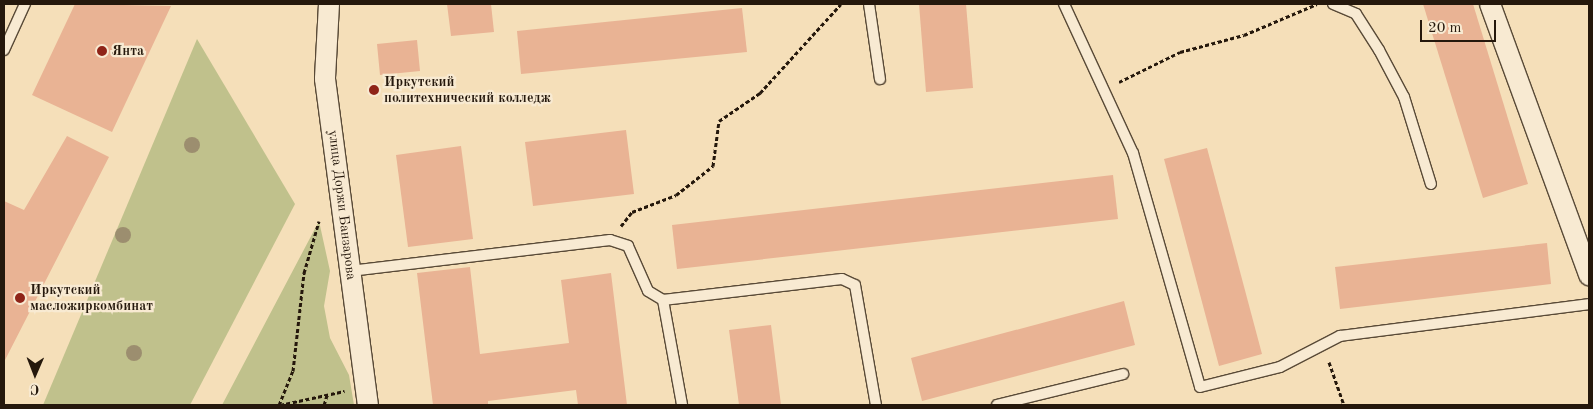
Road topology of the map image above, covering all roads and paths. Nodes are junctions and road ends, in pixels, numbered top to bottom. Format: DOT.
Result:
graph roads {
  1 [pos="25,4"];
  2 [pos="329,4"];
  3 [pos="841,4"];
  4 [pos="869,4"];
  5 [pos="1064,4"];
  6 [pos="1317,4"];
  7 [pos="1333,4"];
  8 [pos="1490,4"];
  9 [pos="4,50"];
  10 [pos="880,79"];
  11 [pos="1105,89"];
  12 [pos="1431,184"];
  13 [pos="319,220"];
  14 [pos="610,240"];
  15 [pos="350,271"];
  16 [pos="1589,275"];
  17 [pos="662,300"];
  18 [pos="1589,304"];
  19 [pos="1323,345"];
  20 [pos="1123,374"];
  21 [pos="351,390"];
  22 [pos="327,395"];
  23 [pos="279,405"];
  24 [pos="324,405"];
  25 [pos="368,405"];
  26 [pos="682,405"];
  27 [pos="876,405"];
  28 [pos="997,405"];
  29 [pos="1344,405"];
  1 -- 9 [label="lane"];
  2 -- 15 [label="street, улица Доржи Банзарова"];
  3 -- 14 [label="path"];
  4 -- 10 [label="lane"];
  5 -- 11 [label="lane"];
  6 -- 11 [label="path"];
  7 -- 12 [label="lane"];
  8 -- 16 [label="street"];
  11 -- 19 [label="lane"];
  13 -- 23 [label="path"];
  14 -- 15 [label="lane"];
  14 -- 17 [label="lane"];
  15 -- 25 [label="street, улица Доржи Банзарова"];
  17 -- 26 [label="lane"];
  17 -- 27 [label="lane"];
  18 -- 19 [label="lane"];
  19 -- 29 [label="path"];
  20 -- 28 [label="lane"];
  21 -- 22 [label="path"];
  22 -- 23 [label="path"];
  22 -- 24 [label="path"];
}
